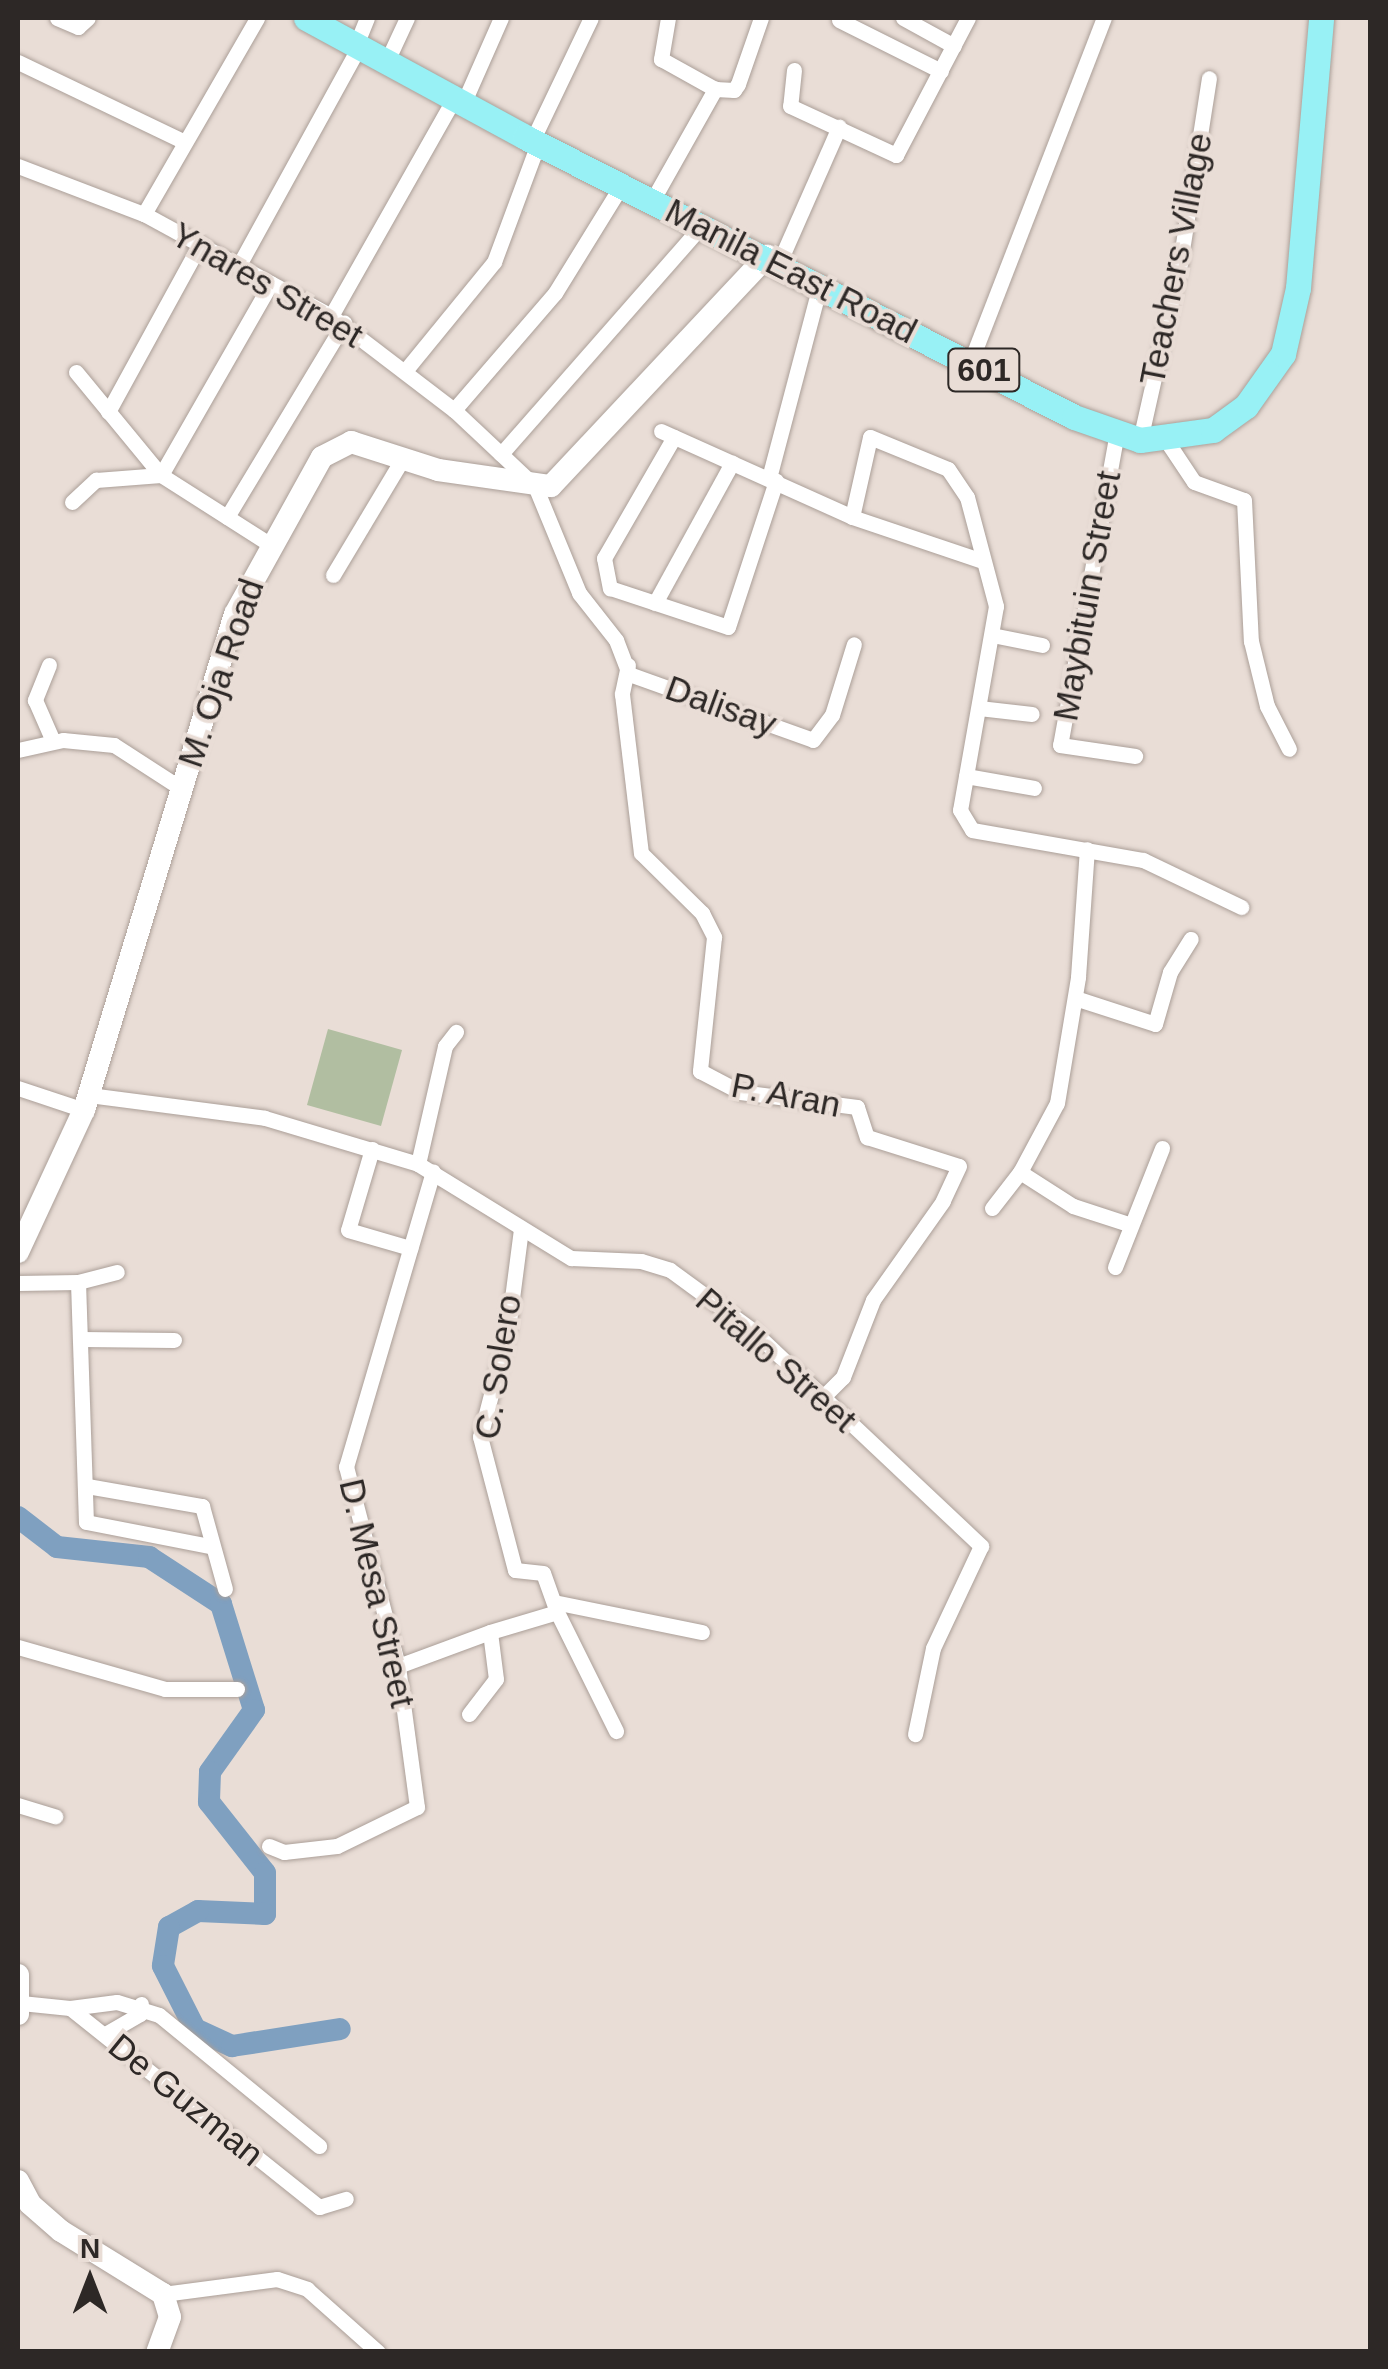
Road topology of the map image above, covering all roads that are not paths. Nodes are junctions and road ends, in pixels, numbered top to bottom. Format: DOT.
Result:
graph roads {
  1 [pos="57,18"];
  2 [pos="88,18"];
  3 [pos="257,18"];
  4 [pos="306,18"];
  5 [pos="367,18"];
  6 [pos="407,18"];
  7 [pos="501,18"];
  8 [pos="590,18"];
  9 [pos="668,18"];
  10 [pos="761,18"];
  11 [pos="903,18"];
  12 [pos="968,18"];
  13 [pos="1104,18"];
  14 [pos="1321,18"];
  15 [pos="840,20"];
  16 [pos="357,46"];
  17 [pos="954,46"];
  18 [pos="18,62"];
  19 [pos="386,62"];
  20 [pos="794,70"];
  21 [pos="941,72"];
  22 [pos="1209,78"];
  23 [pos="714,89"];
  24 [pos="459,101"];
  25 [pos="839,127"];
  26 [pos="186,142"];
  27 [pos="535,142"];
  28 [pos="18,166"];
  29 [pos="621,186"];
  30 [pos="652,201"];
  31 [pos="144,214"];
  32 [pos="702,225"];
  33 [pos="200,244"];
  34 [pos="773,260"];
  35 [pos="239,265"];
  36 [pos="271,283"];
  37 [pos="820,286"];
  38 [pos="338,320"];
  39 [pos="970,362"];
  40 [pos="76,372"];
  41 [pos="405,372"];
  42 [pos="454,410"];
  43 [pos="108,412"];
  44 [pos="1141,438"];
  45 [pos="502,454"];
  46 [pos="403,458"];
  47 [pos="732,462"];
  48 [pos="161,475"];
  49 [pos="772,480"];
  50 [pos="536,486"];
  51 [pos="72,502"];
  52 [pos="227,517"];
  53 [pos="852,517"];
  54 [pos="271,545"];
  55 [pos="980,560"];
  56 [pos="333,575"];
  57 [pos="655,603"];
  58 [pos="992,634"];
  59 [pos="854,644"];
  60 [pos="1042,645"];
  61 [pos="48,664"];
  62 [pos="628,669"];
  63 [pos="979,708"];
  64 [pos="1032,714"];
  65 [pos="53,741"];
  66 [pos="1289,749"];
  67 [pos="18,750"];
  68 [pos="1135,756"];
  69 [pos="966,776"];
  70 [pos="1034,788"];
  71 [pos="182,789"];
  72 [pos="1087,848"];
  73 [pos="1241,906"];
  74 [pos="1191,938"];
  75 [pos="1074,998"];
  76 [pos="456,1032"];
  77 [pos="18,1088"];
  78 [pos="86,1103"];
  79 [pos="1162,1148"];
  80 [pos="372,1149"];
  81 [pos="426,1168"];
  82 [pos="1020,1172"];
  83 [pos="992,1208"];
  84 [pos="1131,1225"];
  85 [pos="521,1228"];
  86 [pos="410,1248"];
  87 [pos="18,1252"];
  88 [pos="1115,1267"];
  89 [pos="117,1272"];
  90 [pos="78,1282"];
  91 [pos="18,1283"];
  92 [pos="81,1338"];
  93 [pos="174,1340"];
  94 [pos="824,1397"];
  95 [pos="87,1486"];
  96 [pos="209,1546"];
  97 [pos="225,1589"];
  98 [pos="556,1607"];
  99 [pos="490,1632"];
  100 [pos="702,1632"];
  101 [pos="18,1648"];
  102 [pos="398,1666"];
  103 [pos="237,1688"];
  104 [pos="469,1714"];
  105 [pos="616,1732"];
  106 [pos="915,1734"];
  107 [pos="18,1805"];
  108 [pos="55,1816"];
  109 [pos="269,1846"];
  110 [pos="18,1975"];
  111 [pos="140,2004"];
  112 [pos="19,2008"];
  113 [pos="70,2008"];
  114 [pos="106,2033"];
  115 [pos="319,2146"];
  116 [pos="18,2180"];
  117 [pos="346,2198"];
  118 [pos="163,2294"];
  119 [pos="157,2352"];
  120 [pos="378,2352"];
  1 -- 2 [label="street"];
  3 -- 26 [label="street"];
  4 -- 16 [label="main road, Manila East Road / 601"];
  5 -- 16 [label="street"];
  6 -- 19 [label="street"];
  7 -- 24 [label="street"];
  8 -- 27 [label="street"];
  9 -- 23 [label="street"];
  10 -- 23 [label="street"];
  11 -- 17 [label="street"];
  12 -- 17 [label="street"];
  13 -- 39 [label="street"];
  14 -- 44 [label="main road"];
  15 -- 21 [label="street"];
  16 -- 19 [label="main road, Manila East Road / 601"];
  16 -- 35 [label="street"];
  17 -- 21 [label="street"];
  18 -- 26 [label="street"];
  19 -- 24 [label="main road, Manila East Road / 601"];
  20 -- 25 [label="street"];
  21 -- 25 [label="street"];
  22 -- 44 [label="street, Teachers Village"];
  23 -- 30 [label="street"];
  24 -- 27 [label="main road, Manila East Road / 601"];
  24 -- 38 [label="street"];
  25 -- 34 [label="street"];
  26 -- 31 [label="street"];
  27 -- 29 [label="main road, Manila East Road / 601"];
  27 -- 41 [label="street"];
  28 -- 31 [label="street, Ynares Street"];
  29 -- 30 [label="main road, Manila East Road / 601"];
  29 -- 42 [label="street"];
  30 -- 32 [label="main road, Manila East Road / 601"];
  31 -- 33 [label="street, Ynares Street"];
  32 -- 34 [label="main road, Manila East Road / 601"];
  32 -- 45 [label="street"];
  33 -- 35 [label="street, Ynares Street"];
  33 -- 43 [label="street"];
  34 -- 37 [label="main road, Manila East Road / 601"];
  34 -- 50 [label="street"];
  35 -- 36 [label="street, Ynares Street"];
  36 -- 38 [label="street, Ynares Street"];
  36 -- 48 [label="street"];
  37 -- 39 [label="main road, Manila East Road / 601"];
  37 -- 49 [label="street"];
  38 -- 41 [label="street, Ynares Street"];
  38 -- 52 [label="street"];
  39 -- 44 [label="main road, Manila East Road / 601"];
  40 -- 43 [label="street"];
  41 -- 42 [label="street, Ynares Street"];
  42 -- 45 [label="street, Ynares Street"];
  43 -- 48 [label="street"];
  44 -- 66 [label="street"];
  44 -- 68 [label="street, Maybituin Street"];
  45 -- 50 [label="street, Ynares Street"];
  46 -- 50 [label="street, M. Oja Road"];
  46 -- 54 [label="street, M. Oja Road"];
  46 -- 56 [label="street"];
  47 -- 49 [label="street"];
  47 -- 57 [label="street"];
  47 -- 57 [label="street"];
  48 -- 51 [label="street"];
  48 -- 52 [label="street"];
  49 -- 53 [label="street"];
  49 -- 57 [label="street"];
  50 -- 62 [label="street"];
  52 -- 54 [label="street"];
  53 -- 55 [label="street"];
  53 -- 55 [label="street"];
  54 -- 71 [label="street, M. Oja Road"];
  55 -- 58 [label="street"];
  58 -- 60 [label="street"];
  58 -- 63 [label="street"];
  59 -- 62 [label="street, Dalisay"];
  61 -- 65 [label="street"];
  62 -- 94 [label="street, P. Aran"];
  63 -- 64 [label="street"];
  63 -- 69 [label="street"];
  65 -- 67 [label="street"];
  65 -- 71 [label="street"];
  69 -- 70 [label="street"];
  69 -- 72 [label="street"];
  71 -- 78 [label="street, M. Oja Road"];
  72 -- 73 [label="street"];
  72 -- 75 [label="street"];
  74 -- 75 [label="street"];
  75 -- 82 [label="street"];
  76 -- 81 [label="street, D. Mesa Street"];
  77 -- 78 [label="street, Pitallo Street"];
  78 -- 80 [label="street, Pitallo Street"];
  78 -- 87 [label="street, M. Oja Road"];
  79 -- 84 [label="street"];
  80 -- 81 [label="street, Pitallo Street"];
  80 -- 86 [label="street"];
  81 -- 85 [label="street, Pitallo Street"];
  81 -- 86 [label="street, D. Mesa Street"];
  82 -- 83 [label="street"];
  82 -- 84 [label="street"];
  84 -- 88 [label="street"];
  85 -- 94 [label="street, Pitallo Street"];
  85 -- 98 [label="street, C. Solero"];
  86 -- 102 [label="street, D. Mesa Street"];
  89 -- 90 [label="street"];
  90 -- 91 [label="street"];
  90 -- 92 [label="street"];
  92 -- 93 [label="street"];
  92 -- 95 [label="street"];
  94 -- 106 [label="street, Pitallo Street"];
  95 -- 96 [label="street"];
  95 -- 96 [label="street"];
  96 -- 97 [label="street"];
  98 -- 99 [label="street"];
  98 -- 100 [label="street"];
  98 -- 105 [label="street"];
  99 -- 102 [label="street"];
  99 -- 104 [label="street"];
  101 -- 103 [label="street"];
  102 -- 109 [label="street, D. Mesa Street"];
  107 -- 108 [label="street"];
  110 -- 112 [label="street"];
  111 -- 113 [label="street"];
  111 -- 114 [label="street"];
  111 -- 115 [label="street"];
  112 -- 113 [label="street, De Guzman"];
  113 -- 114 [label="street, De Guzman"];
  114 -- 117 [label="street, De Guzman"];
  116 -- 118 [label="street"];
  118 -- 119 [label="street"];
  118 -- 120 [label="street"];
}
